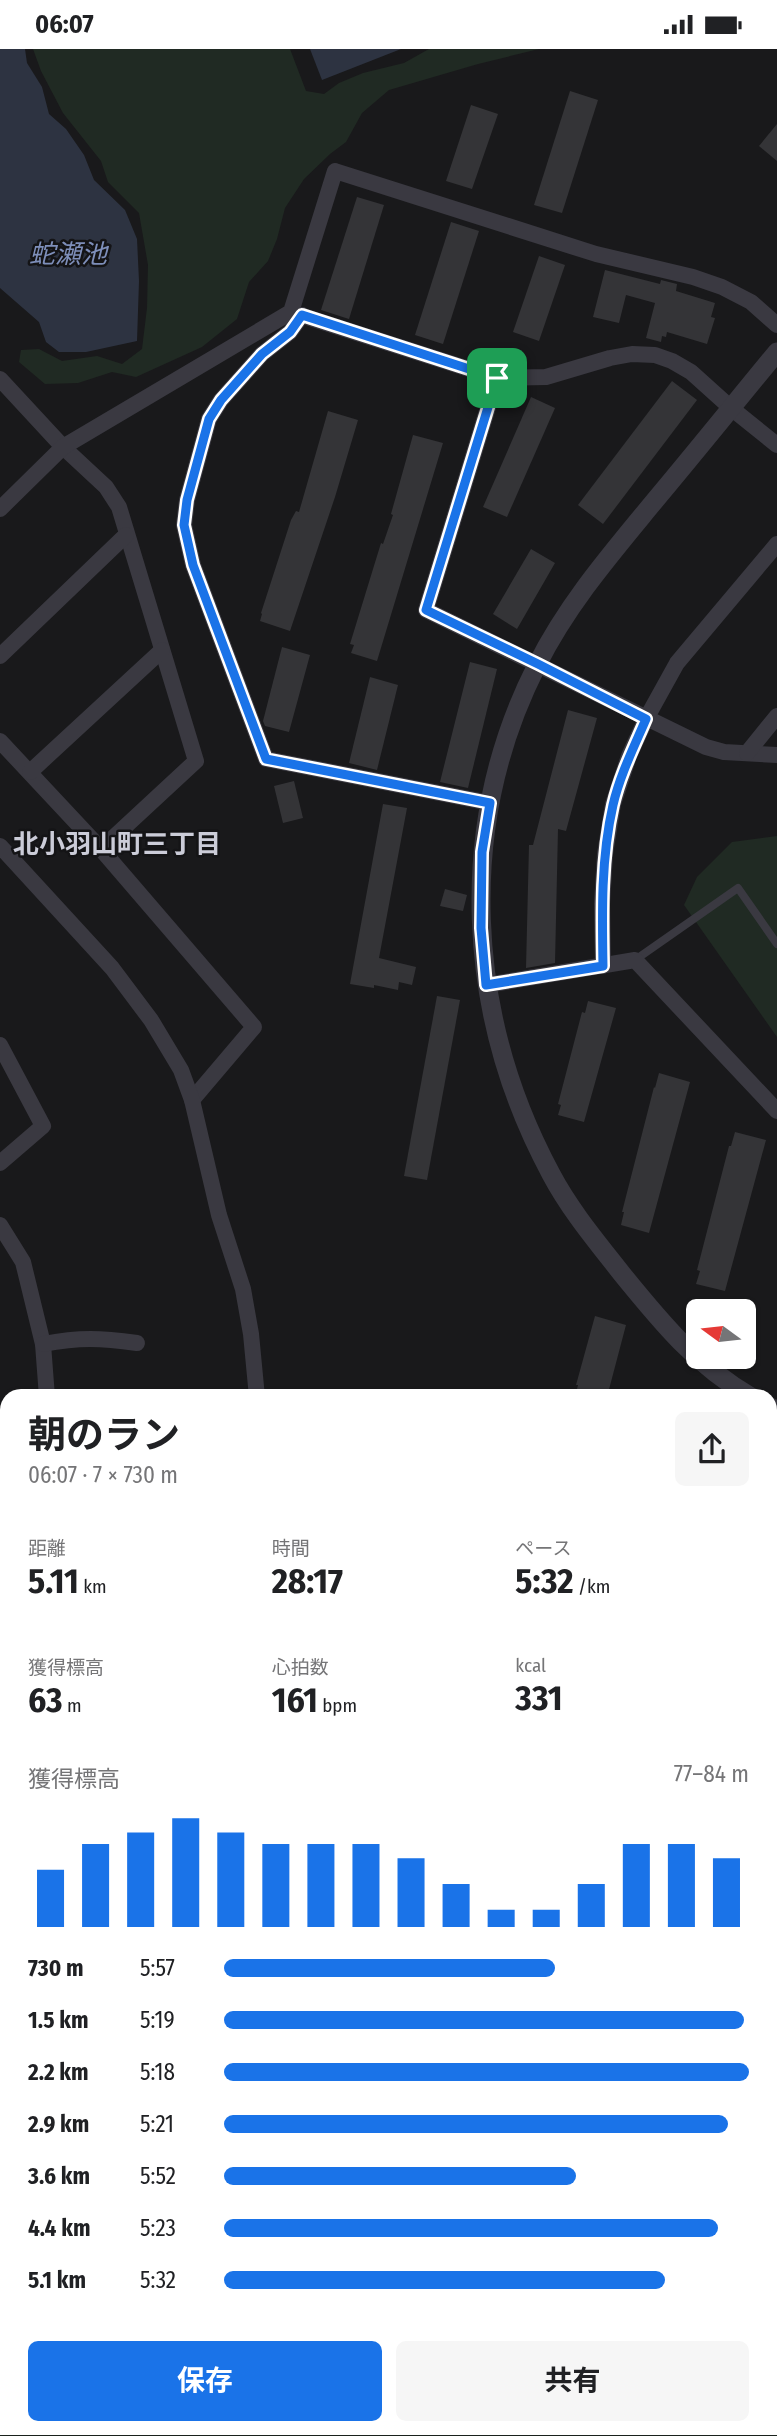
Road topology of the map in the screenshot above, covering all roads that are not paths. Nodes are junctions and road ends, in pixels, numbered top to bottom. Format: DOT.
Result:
graph roads {
  1 [pos="296,314"];
  2 [pos="777,325"];
  3 [pos="777,352"];
  4 [pos="497,378"];
  5 [pos="0,379"];
  6 [pos="731,408"];
  7 [pos="777,445"];
  8 [pos="63,447"];
  9 [pos="0,509"];
  10 [pos="126,535"];
  11 [pos="777,544"];
  12 [pos="162,650"];
  13 [pos="0,656"];
  14 [pos="538,664"];
  15 [pos="777,716"];
  16 [pos="646,719"];
  17 [pos="0,741"];
  18 [pos="747,753"];
  19 [pos="777,755"];
  20 [pos="30,772"];
  21 [pos="490,803"];
  22 [pos="0,846"];
  23 [pos="101,849"];
  24 [pos="777,944"];
  25 [pos="635,960"];
  26 [pos="603,966"];
  27 [pos="486,985"];
  28 [pos="0,1045"];
  29 [pos="192,1100"];
  30 [pos="777,1111"];
  31 [pos="0,1163"];
  32 [pos="0,1225"];
  33 [pos="137,1343"];
  34 [pos="43,1344"];
  35 [pos="46,1389"];
  36 [pos="256,1389"];
  37 [pos="740,1389"];
  1 -- 2 [label="street"];
  1 -- 4 [label="street"];
  1 -- 8 [label="street"];
  1 -- 21 [label="street"];
  3 -- 6 [label="street"];
  4 -- 6 [label="street"];
  4 -- 14 [label="street"];
  5 -- 8 [label="street"];
  6 -- 7 [label="street"];
  6 -- 14 [label="street"];
  8 -- 9 [label="street"];
  8 -- 10 [label="street"];
  10 -- 12 [label="street"];
  10 -- 13 [label="street"];
  11 -- 16 [label="street"];
  12 -- 20 [label="street"];
  12 -- 23 [label="street"];
  14 -- 16 [label="street"];
  14 -- 21 [label="street"];
  15 -- 18 [label="street"];
  16 -- 18 [label="street"];
  16 -- 26 [label="street"];
  17 -- 20 [label="street"];
  18 -- 19 [label="street"];
  20 -- 23 [label="street"];
  21 -- 27 [label="street"];
  22 -- 29 [label="street"];
  23 -- 29 [label="street"];
  24 -- 25 [label="lane"];
  25 -- 26 [label="street"];
  25 -- 30 [label="street"];
  26 -- 27 [label="street"];
  27 -- 37 [label="street"];
  28 -- 31 [label="street"];
  29 -- 36 [label="street"];
  32 -- 34 [label="street"];
  33 -- 34 [label="street"];
  34 -- 35 [label="street"];
}
